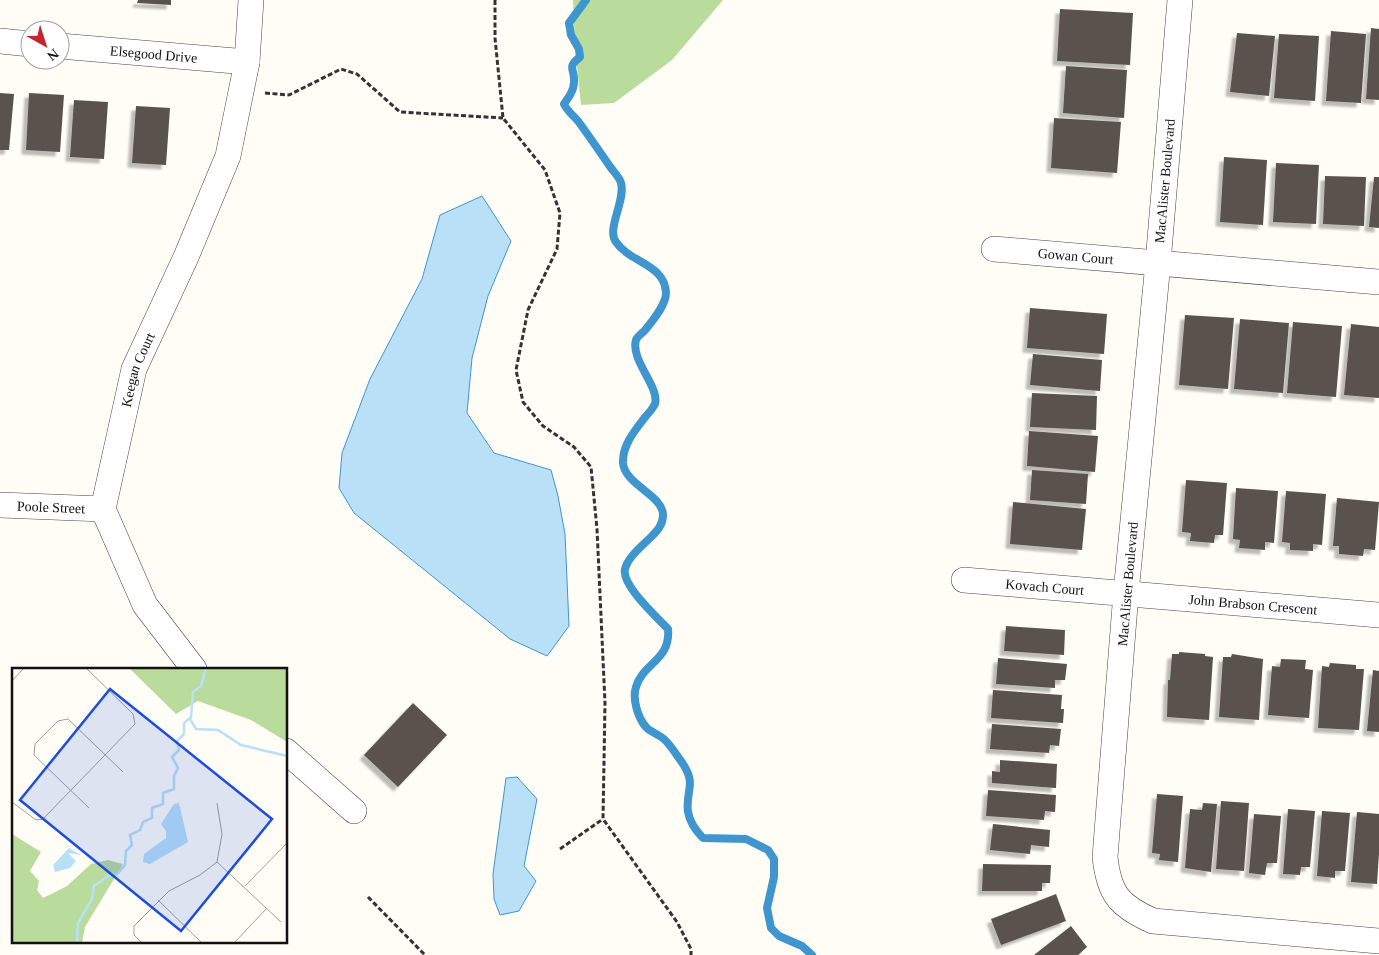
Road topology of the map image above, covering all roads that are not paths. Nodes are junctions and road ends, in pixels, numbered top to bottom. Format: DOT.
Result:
graph roads {
  1 [pos="251,0"];
  2 [pos="1180,0"];
  3 [pos="0,41"];
  4 [pos="20,43"];
  5 [pos="70,47"];
  6 [pos="247,62"];
  7 [pos="994,249"];
  8 [pos="1158,263"];
  9 [pos="1379,282"];
  10 [pos="0,506"];
  11 [pos="103,509"];
  12 [pos="964,580"];
  13 [pos="1126,594"];
  14 [pos="1379,615"];
  15 [pos="193,668"];
  16 [pos="288,753"];
  17 [pos="354,811"];
  18 [pos="1379,941"];
  1 -- 6 [label="street, Keegan Court"];
  2 -- 8 [label="street, MacAlister Boulevard"];
  3 -- 4 [label="street"];
  5 -- 6 [label="street, Elsegood Drive"];
  6 -- 11 [label="street, Keegan Court"];
  7 -- 8 [label="street, Gowan Court"];
  8 -- 9 [label="street"];
  8 -- 13 [label="street, MacAlister Boulevard"];
  10 -- 11 [label="street, Poole Street"];
  11 -- 15 [label="street"];
  12 -- 13 [label="street, Kovach Court"];
  13 -- 14 [label="street, John Brabson Crescent"];
  13 -- 18 [label="street, MacAlister Boulevard"];
  16 -- 17 [label="street"];
}
